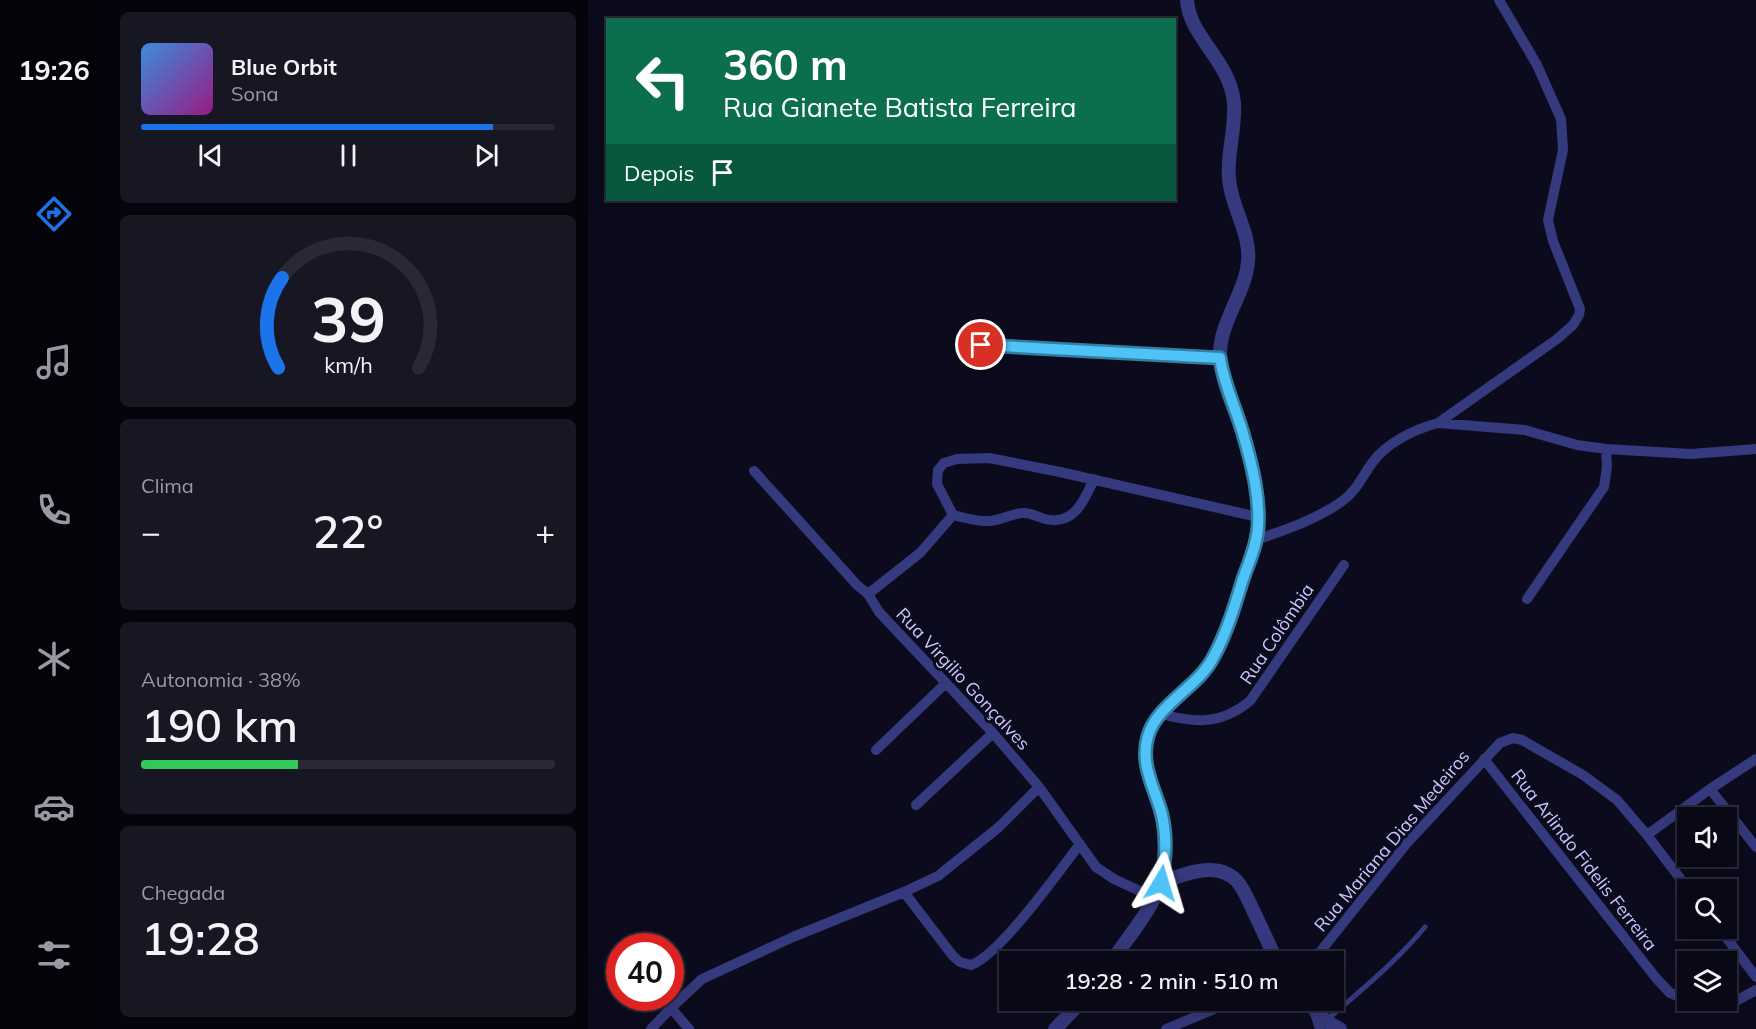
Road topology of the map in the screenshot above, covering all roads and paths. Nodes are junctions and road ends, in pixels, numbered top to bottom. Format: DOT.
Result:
graph roads {
  1 [pos="1187,0"];
  2 [pos="1499,0"];
  3 [pos="981,345"];
  4 [pos="1220,358"];
  5 [pos="1438,423"];
  6 [pos="1606,449"];
  7 [pos="1756,449"];
  8 [pos="754,471"];
  9 [pos="1094,479"];
  10 [pos="953,515"];
  11 [pos="1258,517"];
  12 [pos="1256,540"];
  13 [pos="1344,565"];
  14 [pos="868,594"];
  15 [pos="1527,599"];
  16 [pos="946,683"];
  17 [pos="1161,714"];
  18 [pos="993,733"];
  19 [pos="876,750"];
  20 [pos="1484,759"];
  21 [pos="1756,759"];
  22 [pos="1039,787"];
  23 [pos="1710,789"];
  24 [pos="916,805"];
  25 [pos="1647,835"];
  26 [pos="1080,844"];
  27 [pos="1756,847"];
  28 [pos="1681,879"];
  29 [pos="1161,883"];
  30 [pos="904,892"];
  31 [pos="1155,898"];
  32 [pos="1425,927"];
  33 [pos="1727,939"];
  34 [pos="1119,951"];
  35 [pos="1272,951"];
  36 [pos="1321,951"];
  37 [pos="1756,977"];
  38 [pos="1756,990"];
  39 [pos="684,996"];
  40 [pos="1677,996"];
  41 [pos="1737,1000"];
  42 [pos="668,1011"];
  43 [pos="674,1011"];
  44 [pos="1072,1011"];
  45 [pos="1209,1011"];
  46 [pos="1313,1011"];
  47 [pos="1323,1025"];
  48 [pos="651,1029"];
  49 [pos="689,1029"];
  50 [pos="1054,1029"];
  51 [pos="1166,1029"];
  52 [pos="1340,1029"];
  1 -- 4 [label="street"];
  2 -- 5 [label="street"];
  3 -- 4 [label="street"];
  4 -- 11 [label="street"];
  5 -- 6 [label="street"];
  5 -- 12 [label="street"];
  6 -- 7 [label="street"];
  6 -- 15 [label="street"];
  8 -- 14 [label="street, Rua Virgilio Gonçalves"];
  9 -- 10 [label="street"];
  9 -- 10 [label="street"];
  9 -- 11 [label="street"];
  10 -- 14 [label="street"];
  11 -- 12 [label="street"];
  12 -- 17 [label="street"];
  13 -- 17 [label="street, Rua Colômbia"];
  14 -- 16 [label="street, Rua Virgilio Gonçalves"];
  16 -- 18 [label="street, Rua Virgilio Gonçalves"];
  16 -- 19 [label="street"];
  17 -- 29 [label="street"];
  18 -- 22 [label="street, Rua Virgilio Gonçalves"];
  18 -- 24 [label="street"];
  20 -- 25 [label="street, Rua Mariana Dias Medeiros"];
  20 -- 36 [label="street, Rua Mariana Dias Medeiros"];
  20 -- 40 [label="street, Rua Arlindo Fidelis Ferreira"];
  21 -- 23 [label="street"];
  22 -- 26 [label="street, Rua Virgilio Gonçalves"];
  22 -- 30 [label="street"];
  23 -- 25 [label="street"];
  23 -- 27 [label="street"];
  25 -- 28 [label="street, Rua Mariana Dias Medeiros"];
  26 -- 30 [label="street"];
  26 -- 31 [label="street, Rua Virgilio Gonçalves"];
  29 -- 31 [label="street"];
  29 -- 35 [label="street"];
  30 -- 39 [label="street"];
  31 -- 34 [label="street"];
  32 -- 47 [label="lane"];
  33 -- 37 [label="street"];
  38 -- 41 [label="street"];
  42 -- 48 [label="street"];
  43 -- 49 [label="street"];
  44 -- 50 [label="street"];
  45 -- 51 [label="street"];
  46 -- 47 [label="street"];
  47 -- 52 [label="street"];
}
